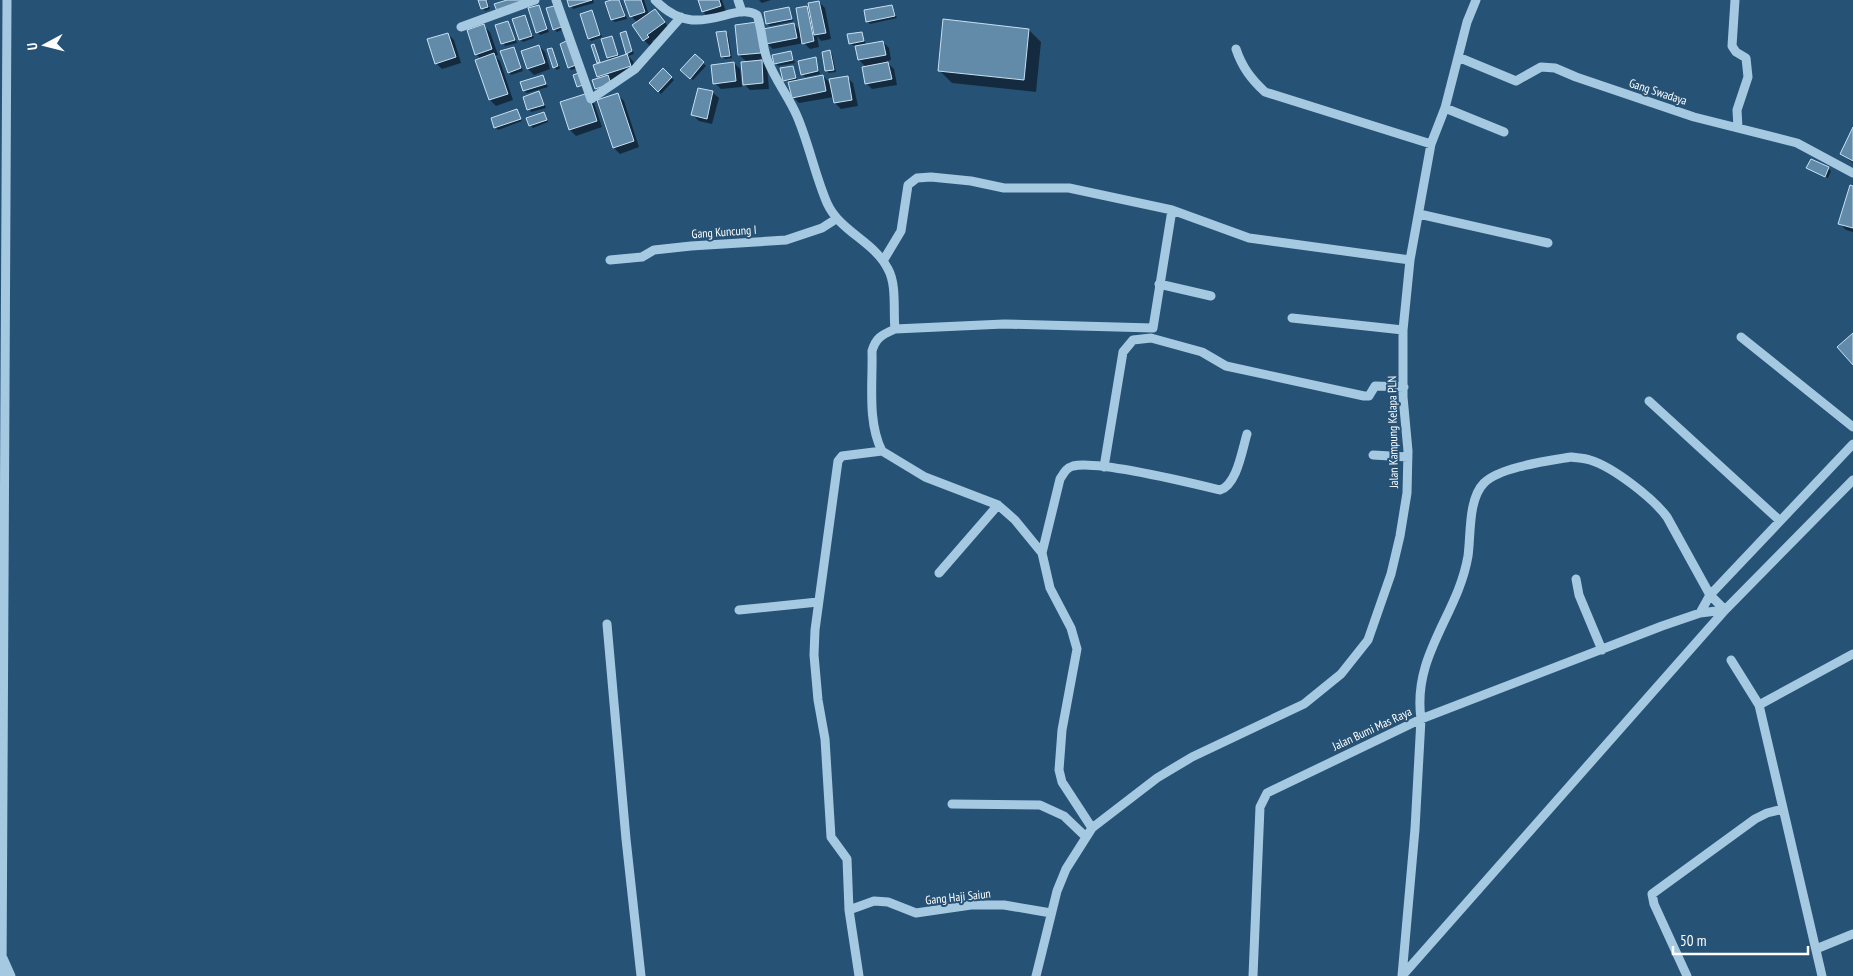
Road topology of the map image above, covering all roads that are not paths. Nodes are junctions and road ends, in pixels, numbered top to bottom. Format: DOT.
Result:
graph roads {
  1 [pos="8,0"];
  2 [pos="535,0"];
  3 [pos="556,0"];
  4 [pos="655,0"];
  5 [pos="738,0"];
  6 [pos="1476,0"];
  7 [pos="1735,0"];
  8 [pos="742,12"];
  9 [pos="681,17"];
  10 [pos="461,27"];
  11 [pos="1236,49"];
  12 [pos="1458,57"];
  13 [pos="1445,108"];
  14 [pos="1738,128"];
  15 [pos="1504,132"];
  16 [pos="1431,144"];
  17 [pos="1853,172"];
  18 [pos="1172,210"];
  19 [pos="1419,214"];
  20 [pos="836,219"];
  21 [pos="1548,243"];
  22 [pos="610,260"];
  23 [pos="1410,260"];
  24 [pos="882,261"];
  25 [pos="1159,284"];
  26 [pos="1212,296"];
  27 [pos="1292,318"];
  28 [pos="1153,328"];
  29 [pos="894,329"];
  30 [pos="1404,330"];
  31 [pos="1741,337"];
  32 [pos="1152,338"];
  33 [pos="1404,387"];
  34 [pos="3,396"];
  35 [pos="1649,401"];
  36 [pos="3,418"];
  37 [pos="1853,427"];
  38 [pos="1247,434"];
  39 [pos="1853,444"];
  40 [pos="882,451"];
  41 [pos="1373,455"];
  42 [pos="1408,457"];
  43 [pos="1104,467"];
  44 [pos="1853,480"];
  45 [pos="998,505"];
  46 [pos="1779,520"];
  47 [pos="1042,553"];
  48 [pos="939,573"];
  49 [pos="1576,579"];
  50 [pos="1710,595"];
  51 [pos="818,602"];
  52 [pos="739,610"];
  53 [pos="1724,610"];
  54 [pos="1700,613"];
  55 [pos="607,624"];
  56 [pos="1602,650"];
  57 [pos="1853,654"];
  58 [pos="1731,660"];
  59 [pos="2,664"];
  60 [pos="1758,705"];
  61 [pos="1,719"];
  62 [pos="1421,719"];
  63 [pos="952,804"];
  64 [pos="1783,809"];
  65 [pos="1092,828"];
  66 [pos="1086,837"];
  67 [pos="849,910"];
  68 [pos="1051,913"];
  69 [pos="1853,934"];
  70 [pos="1816,949"];
  71 [pos="2,956"];
  72 [pos="2,976"];
  73 [pos="11,976"];
  74 [pos="642,976"];
  75 [pos="859,976"];
  76 [pos="1036,976"];
  77 [pos="1252,976"];
  78 [pos="1402,976"];
  79 [pos="1687,976"];
  80 [pos="1822,976"];
  1 -- 34 [label="street"];
  2 -- 10 [label="street"];
  3 -- 9 [label="street"];
  4 -- 9 [label="street"];
  5 -- 8 [label="street"];
  6 -- 12 [label="street, Jalan Kampung Kelapa PLN"];
  7 -- 14 [label="street"];
  8 -- 9 [label="street"];
  8 -- 20 [label="street"];
  11 -- 16 [label="street"];
  12 -- 13 [label="street, Jalan Kampung Kelapa PLN"];
  12 -- 14 [label="street, Gang Swadaya"];
  13 -- 15 [label="street"];
  13 -- 16 [label="street, Jalan Kampung Kelapa PLN"];
  14 -- 17 [label="street, Gang Swadaya"];
  16 -- 19 [label="street, Jalan Kampung Kelapa PLN"];
  18 -- 23 [label="street"];
  18 -- 24 [label="street"];
  18 -- 25 [label="street"];
  19 -- 21 [label="street"];
  19 -- 23 [label="street, Jalan Kampung Kelapa PLN"];
  20 -- 22 [label="street, Gang Kuncung I"];
  20 -- 24 [label="street"];
  23 -- 30 [label="street, Jalan Kampung Kelapa PLN"];
  24 -- 29 [label="street"];
  25 -- 26 [label="street"];
  25 -- 28 [label="street"];
  27 -- 30 [label="street"];
  28 -- 29 [label="street"];
  28 -- 32 [label="street"];
  29 -- 40 [label="street"];
  30 -- 33 [label="street, Jalan Kampung Kelapa PLN"];
  31 -- 37 [label="street"];
  32 -- 33 [label="street"];
  32 -- 43 [label="street"];
  33 -- 42 [label="street, Jalan Kampung Kelapa PLN"];
  34 -- 36 [label="street"];
  35 -- 46 [label="street"];
  36 -- 59 [label="street"];
  38 -- 43 [label="street"];
  39 -- 46 [label="street"];
  40 -- 45 [label="street"];
  40 -- 51 [label="street"];
  41 -- 42 [label="street"];
  42 -- 65 [label="street, Jalan Kampung Kelapa PLN"];
  43 -- 47 [label="street"];
  44 -- 53 [label="street"];
  45 -- 47 [label="street"];
  45 -- 48 [label="street"];
  46 -- 50 [label="street"];
  47 -- 65 [label="street"];
  49 -- 56 [label="street"];
  50 -- 53 [label="street"];
  50 -- 54 [label="street"];
  50 -- 62 [label="street"];
  51 -- 52 [label="street"];
  51 -- 67 [label="street"];
  53 -- 54 [label="street, Jalan Bumi Mas Raya"];
  53 -- 78 [label="street"];
  54 -- 56 [label="street, Jalan Bumi Mas Raya"];
  55 -- 74 [label="street"];
  56 -- 62 [label="street, Jalan Bumi Mas Raya"];
  57 -- 60 [label="street"];
  58 -- 60 [label="street"];
  59 -- 61 [label="street"];
  60 -- 64 [label="street"];
  61 -- 71 [label="street"];
  62 -- 77 [label="street, Jalan Bumi Mas Raya"];
  62 -- 78 [label="street"];
  63 -- 66 [label="street"];
  64 -- 70 [label="street"];
  64 -- 79 [label="street"];
  65 -- 66 [label="street, Jalan Kampung Kelapa PLN"];
  66 -- 68 [label="street, Jalan Kampung Kelapa PLN"];
  67 -- 68 [label="street, Gang Haji Saiun"];
  67 -- 75 [label="street"];
  68 -- 76 [label="street, Jalan Kampung Kelapa PLN"];
  69 -- 70 [label="street"];
  70 -- 80 [label="street"];
  71 -- 72 [label="street"];
  71 -- 73 [label="street"];
}
